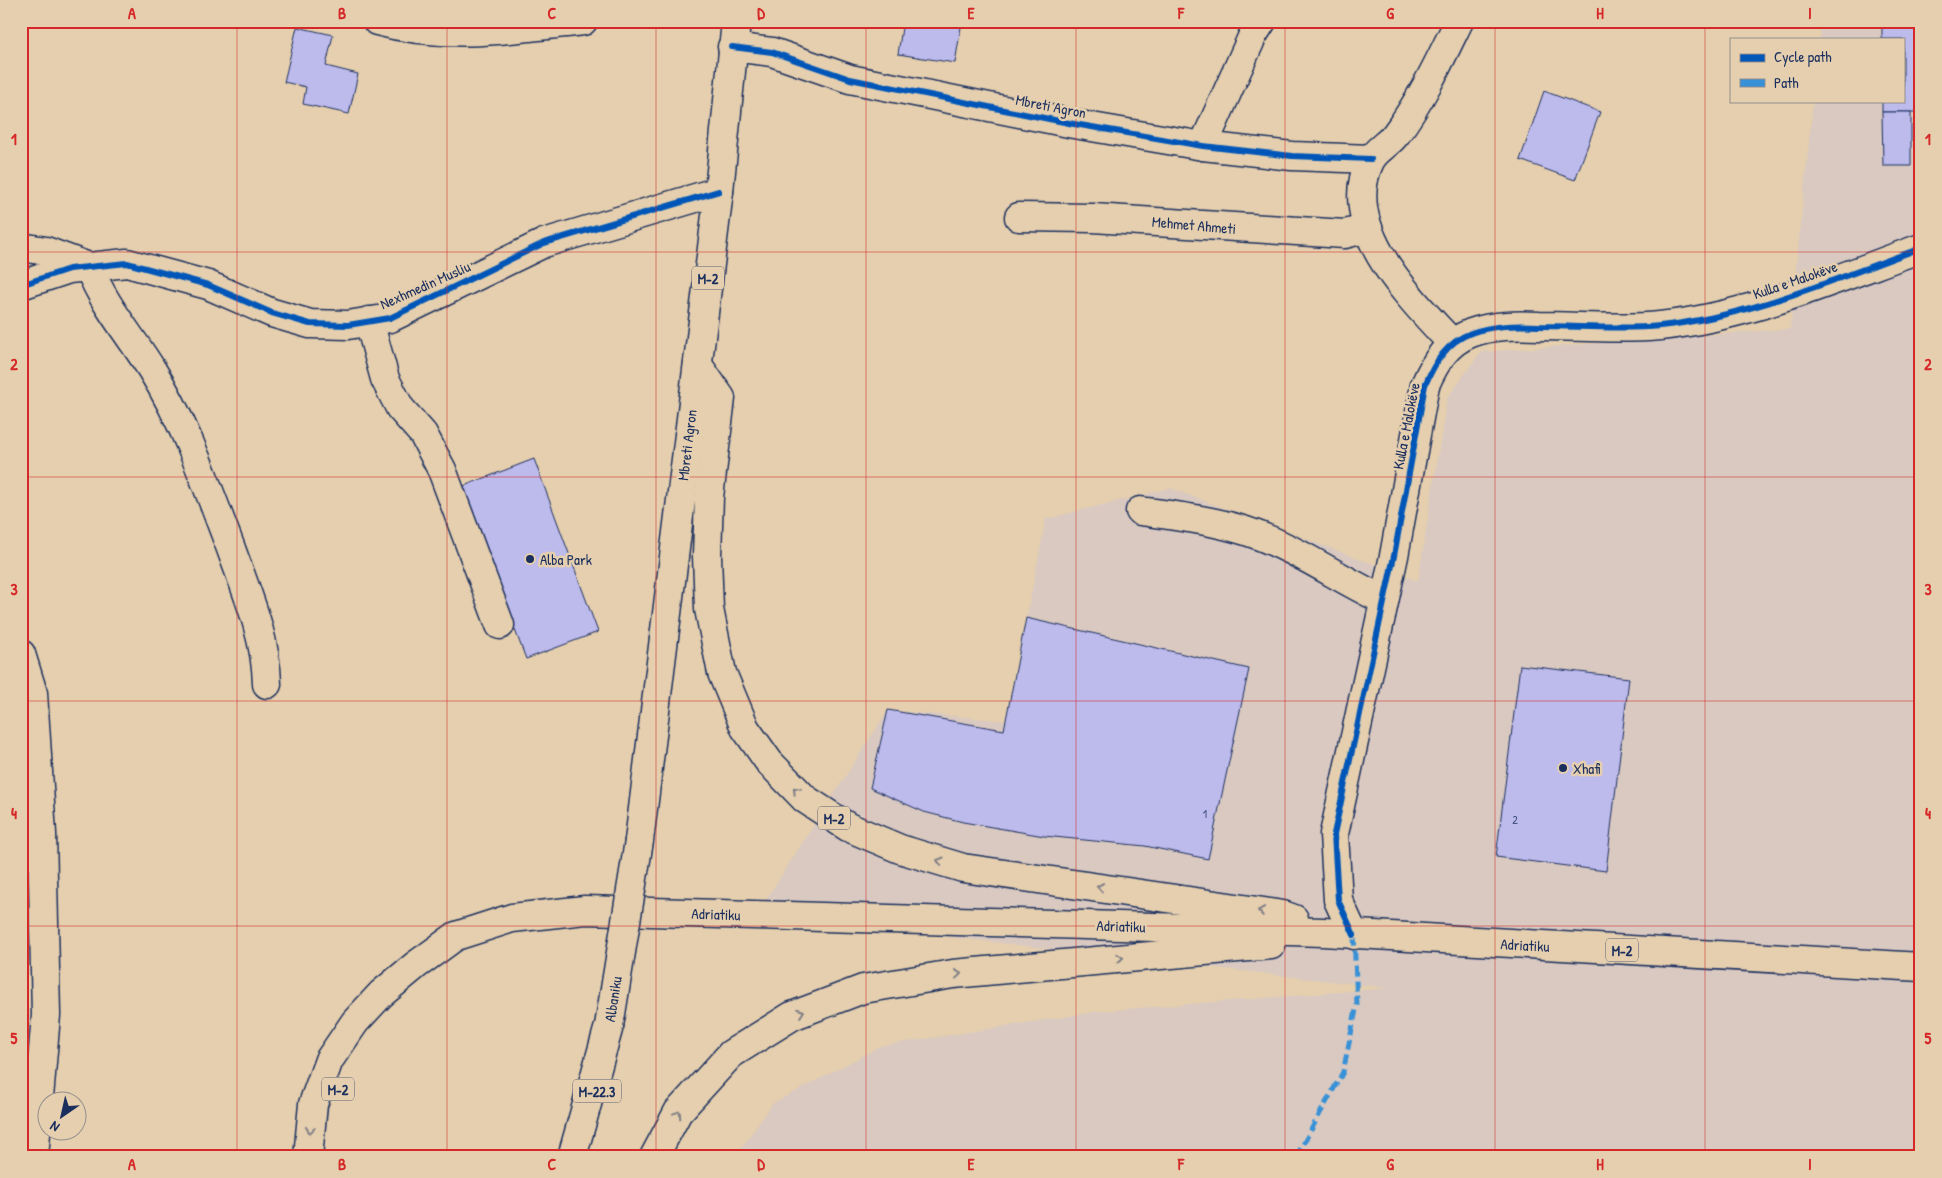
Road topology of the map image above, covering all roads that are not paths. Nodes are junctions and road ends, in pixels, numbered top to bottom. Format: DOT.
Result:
graph roads {
  1 [pos="377,21"];
  2 [pos="583,21"];
  3 [pos="1262,21"];
  4 [pos="1459,21"];
  5 [pos="734,34"];
  6 [pos="1203,146"];
  7 [pos="1371,159"];
  8 [pos="718,191"];
  9 [pos="1019,217"];
  10 [pos="1368,228"];
  11 [pos="21,247"];
  12 [pos="1921,248"];
  13 [pos="89,266"];
  14 [pos="21,285"];
  15 [pos="369,321"];
  16 [pos="1452,342"];
  17 [pos="698,364"];
  18 [pos="1140,511"];
  19 [pos="1384,600"];
  20 [pos="500,625"];
  21 [pos="21,654"];
  22 [pos="267,684"];
  23 [pos="639,841"];
  24 [pos="1323,932"];
  25 [pos="1354,935"];
  26 [pos="1921,967"];
  27 [pos="355,1022"];
  28 [pos="609,1026"];
  29 [pos="34,1157"];
  30 [pos="308,1157"];
  31 [pos="327,1157"];
  32 [pos="572,1157"];
  33 [pos="585,1157"];
  34 [pos="654,1157"];
  1 -- 2 [label="street"];
  3 -- 6 [label="street"];
  4 -- 7 [label="street"];
  5 -- 6 [label="street, Mbreti Agron"];
  5 -- 8 [label="street, Mbreti Agron / M-2"];
  6 -- 7 [label="street, Mbreti Agron"];
  7 -- 10 [label="street"];
  8 -- 15 [label="street, Nexhmedin Musliu"];
  8 -- 17 [label="street, Mbreti Agron / M-2"];
  9 -- 10 [label="street, Mehmet Ahmeti"];
  10 -- 16 [label="street"];
  11 -- 13 [label="street, Nexhmedin Musliu"];
  12 -- 16 [label="street, Kulla e Malokëve"];
  13 -- 14 [label="street, Nexhmedin Musliu"];
  13 -- 15 [label="street, Nexhmedin Musliu"];
  13 -- 22 [label="street"];
  15 -- 20 [label="street, Nexhmedin Musliu"];
  16 -- 19 [label="street, Kulla e Malokëve"];
  17 -- 23 [label="street, Mbreti Agron / M-2"];
  24 -- 17 [label="street, M-2, one-way"];
  18 -- 19 [label="street"];
  19 -- 25 [label="street, Kulla e Malokëve"];
  21 -- 29 [label="street"];
  23 -- 28 [label="street, Albaniku / M-2, bridge"];
  24 -- 25 [label="street, Adriatiku / M-2"];
  24 -- 27 [label="street, Adriatiku / M-2"];
  34 -- 24 [label="street, one-way"];
  25 -- 26 [label="street, Adriatiku / M-2"];
  27 -- 30 [label="street, Adriatiku, one-way"];
  27 -- 31 [label="street, M-2"];
  28 -- 32 [label="street, M-2"];
  28 -- 33 [label="street, Albaniku / M-22.3"];
}
